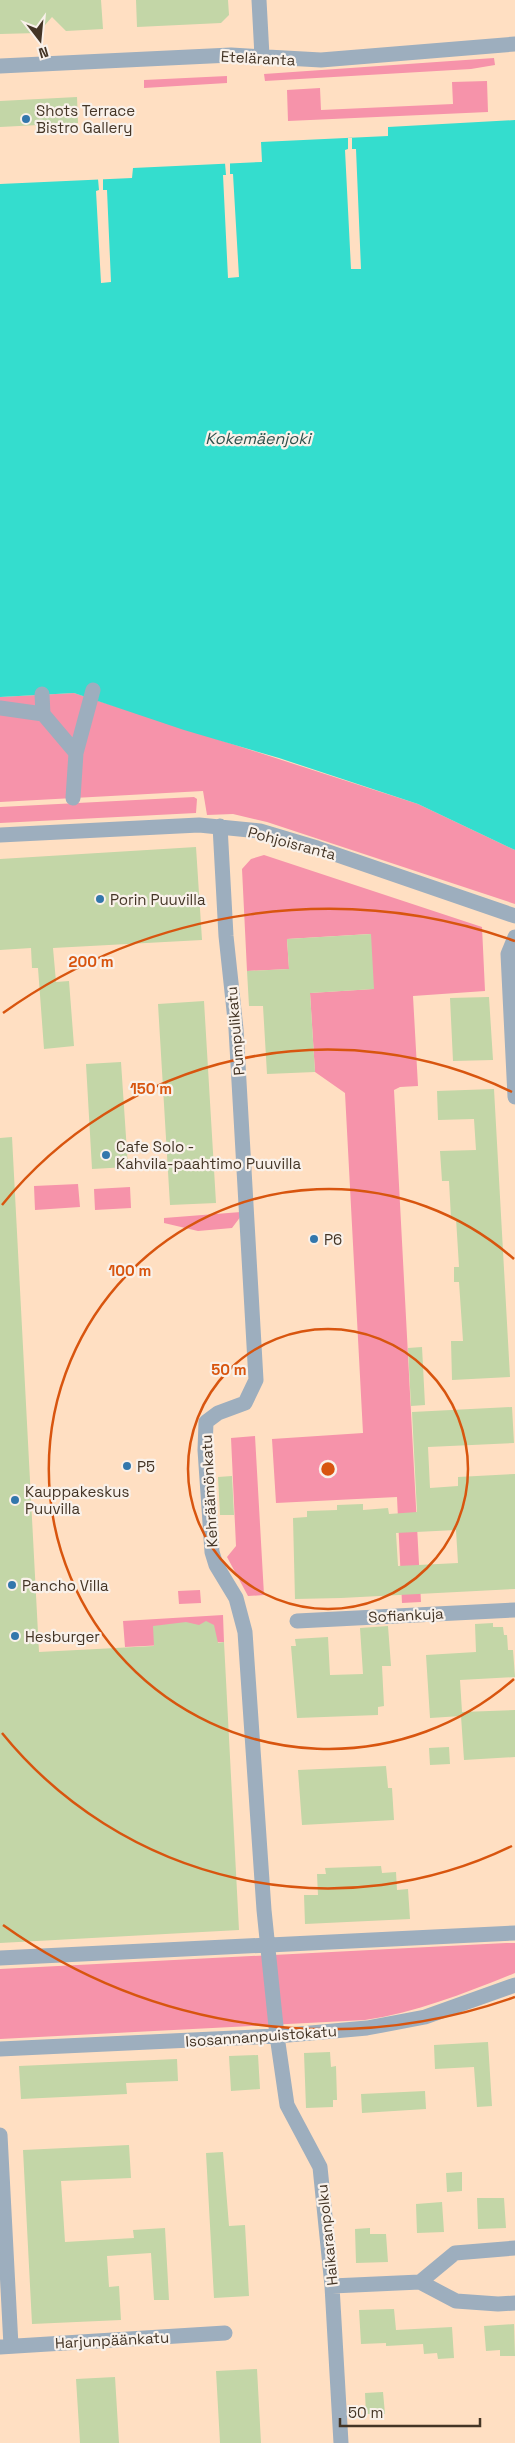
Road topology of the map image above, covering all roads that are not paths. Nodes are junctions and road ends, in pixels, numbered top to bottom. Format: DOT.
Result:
graph roads {
  1 [pos="259,0"];
  2 [pos="515,44"];
  3 [pos="262,56"];
  4 [pos="0,66"];
  5 [pos="93,690"];
  6 [pos="42,694"];
  7 [pos="0,708"];
  8 [pos="43,714"];
  9 [pos="76,753"];
  10 [pos="73,798"];
  11 [pos="220,826"];
  12 [pos="0,835"];
  13 [pos="515,916"];
  14 [pos="515,937"];
  15 [pos="515,1097"];
  16 [pos="249,1236"];
  17 [pos="515,1610"];
  18 [pos="297,1621"];
  19 [pos="515,1934"];
  20 [pos="268,1945"];
  21 [pos="0,1958"];
  22 [pos="515,1985"];
  23 [pos="277,2036"];
  24 [pos="0,2049"];
  25 [pos="0,2135"];
  26 [pos="515,2248"];
  27 [pos="420,2282"];
  28 [pos="332,2286"];
  29 [pos="515,2303"];
  30 [pos="225,2333"];
  31 [pos="5,2346"];
  32 [pos="341,2443"];
  1 -- 3 [label="street"];
  2 -- 3 [label="street, Eteläranta"];
  3 -- 4 [label="street, Eteläranta"];
  5 -- 9 [label="street"];
  6 -- 8 [label="street"];
  7 -- 8 [label="street"];
  8 -- 9 [label="street"];
  9 -- 10 [label="street"];
  11 -- 12 [label="street, Pohjoisranta"];
  11 -- 13 [label="street, Pohjoisranta"];
  11 -- 16 [label="street, Pumpulikatu"];
  14 -- 15 [label="street"];
  16 -- 20 [label="street, Kehräämönkatu"];
  17 -- 18 [label="street, Sofiankuja"];
  19 -- 20 [label="street"];
  20 -- 21 [label="street"];
  20 -- 23 [label="street, Haikaranpolku"];
  22 -- 23 [label="street, Isosannanpuistokatu"];
  23 -- 24 [label="street, Isosannanpuistokatu"];
  23 -- 28 [label="street, Haikaranpolku"];
  25 -- 31 [label="street"];
  26 -- 27 [label="street"];
  27 -- 28 [label="street"];
  27 -- 29 [label="street"];
  28 -- 32 [label="street, Haikaranpolku"];
  30 -- 31 [label="street, Harjunpäänkatu"];
}
